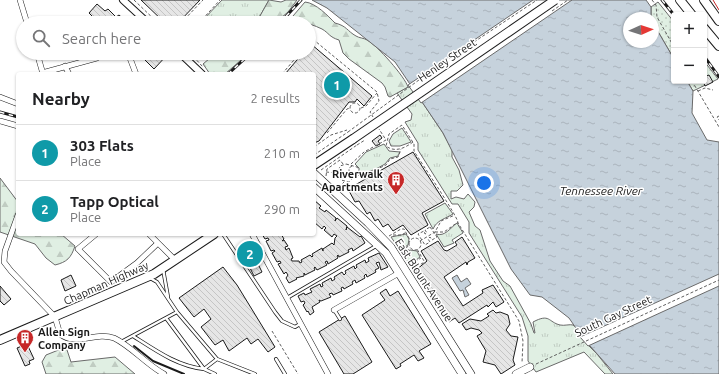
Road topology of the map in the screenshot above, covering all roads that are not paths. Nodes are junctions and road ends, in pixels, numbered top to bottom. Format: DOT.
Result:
graph roads {
  1 [pos="20,0"];
  2 [pos="124,0"];
  3 [pos="555,0"];
  4 [pos="680,0"];
  5 [pos="704,0"];
  6 [pos="690,12"];
  7 [pos="26,16"];
  8 [pos="139,16"];
  9 [pos="719,21"];
  10 [pos="707,31"];
  11 [pos="712,37"];
  12 [pos="719,46"];
  13 [pos="719,52"];
  14 [pos="39,60"];
  15 [pos="89,60"];
  16 [pos="131,60"];
  17 [pos="187,60"];
  18 [pos="65,66"];
  19 [pos="42,72"];
  20 [pos="48,72"];
  21 [pos="68,72"];
  22 [pos="135,72"];
  23 [pos="200,72"];
  24 [pos="0,97"];
  25 [pos="16,103"];
  26 [pos="0,121"];
  27 [pos="16,125"];
  28 [pos="316,164"];
  29 [pos="316,176"];
  30 [pos="316,189"];
  31 [pos="16,221"];
  32 [pos="94,236"];
  33 [pos="151,236"];
  34 [pos="211,236"];
  35 [pos="224,236"];
  36 [pos="253,236"];
  37 [pos="386,237"];
  38 [pos="158,243"];
  39 [pos="377,244"];
  40 [pos="175,260"];
  41 [pos="163,268"];
  42 [pos="407,270"];
  43 [pos="148,276"];
  44 [pos="168,298"];
  45 [pos="287,298"];
  46 [pos="334,310"];
  47 [pos="177,312"];
  48 [pos="55,317"];
  49 [pos="166,318"];
  50 [pos="340,319"];
  51 [pos="301,324"];
  52 [pos="133,336"];
  53 [pos="0,340"];
  54 [pos="121,342"];
  55 [pos="452,352"];
  56 [pos="217,359"];
  57 [pos="276,359"];
  58 [pos="530,367"];
  59 [pos="204,369"];
  60 [pos="164,374"];
  61 [pos="215,374"];
  62 [pos="255,374"];
  63 [pos="285,374"];
  64 [pos="328,374"];
  65 [pos="462,374"];
  66 [pos="471,374"];
  67 [pos="516,374"];
  1 -- 7 [label="street"];
  2 -- 8 [label="street"];
  3 -- 28 [label="main road, Henley Street, bridge"];
  4 -- 6 [label="main road"];
  5 -- 9 [label="main road"];
  10 -- 11 [label="main road"];
  11 -- 12 [label="main road"];
  11 -- 13 [label="main road"];
  14 -- 19 [label="street"];
  15 -- 18 [label="street"];
  16 -- 22 [label="street"];
  17 -- 23 [label="street"];
  18 -- 20 [label="street"];
  18 -- 21 [label="street"];
  24 -- 25 [label="street"];
  26 -- 27 [label="street"];
  29 -- 37 [label="main road, East Blount Avenue"];
  30 -- 39 [label="main road"];
  31 -- 48 [label="street"];
  32 -- 38 [label="street"];
  33 -- 38 [label="street"];
  34 -- 40 [label="main road, Chapman Highway"];
  35 -- 51 [label="lane"];
  36 -- 45 [label="street"];
  37 -- 39 [label="main road"];
  37 -- 42 [label="main road, East Blount Avenue"];
  38 -- 40 [label="street"];
  39 -- 42 [label="main road"];
  39 -- 45 [label="lane"];
  40 -- 41 [label="main road, Chapman Highway"];
  41 -- 43 [label="main road, Chapman Highway"];
  41 -- 44 [label="lane"];
  42 -- 46 [label="street"];
  42 -- 55 [label="main road, East Blount Avenue"];
  43 -- 44 [label="lane"];
  43 -- 48 [label="main road, Chapman Highway"];
  44 -- 47 [label="lane"];
  45 -- 51 [label="street"];
  46 -- 50 [label="lane"];
  47 -- 49 [label="lane"];
  47 -- 56 [label="lane"];
  48 -- 53 [label="main road, Chapman Highway"];
  48 -- 54 [label="street"];
  49 -- 52 [label="lane"];
  49 -- 59 [label="lane"];
  51 -- 64 [label="street"];
  52 -- 54 [label="lane"];
  52 -- 59 [label="lane"];
  54 -- 60 [label="street"];
  55 -- 65 [label="main road"];
  55 -- 66 [label="main road, East Blount Avenue"];
  56 -- 59 [label="lane"];
  56 -- 62 [label="lane"];
  57 -- 63 [label="lane"];
  58 -- 67 [label="main road"];
  59 -- 61 [label="lane"];
}
